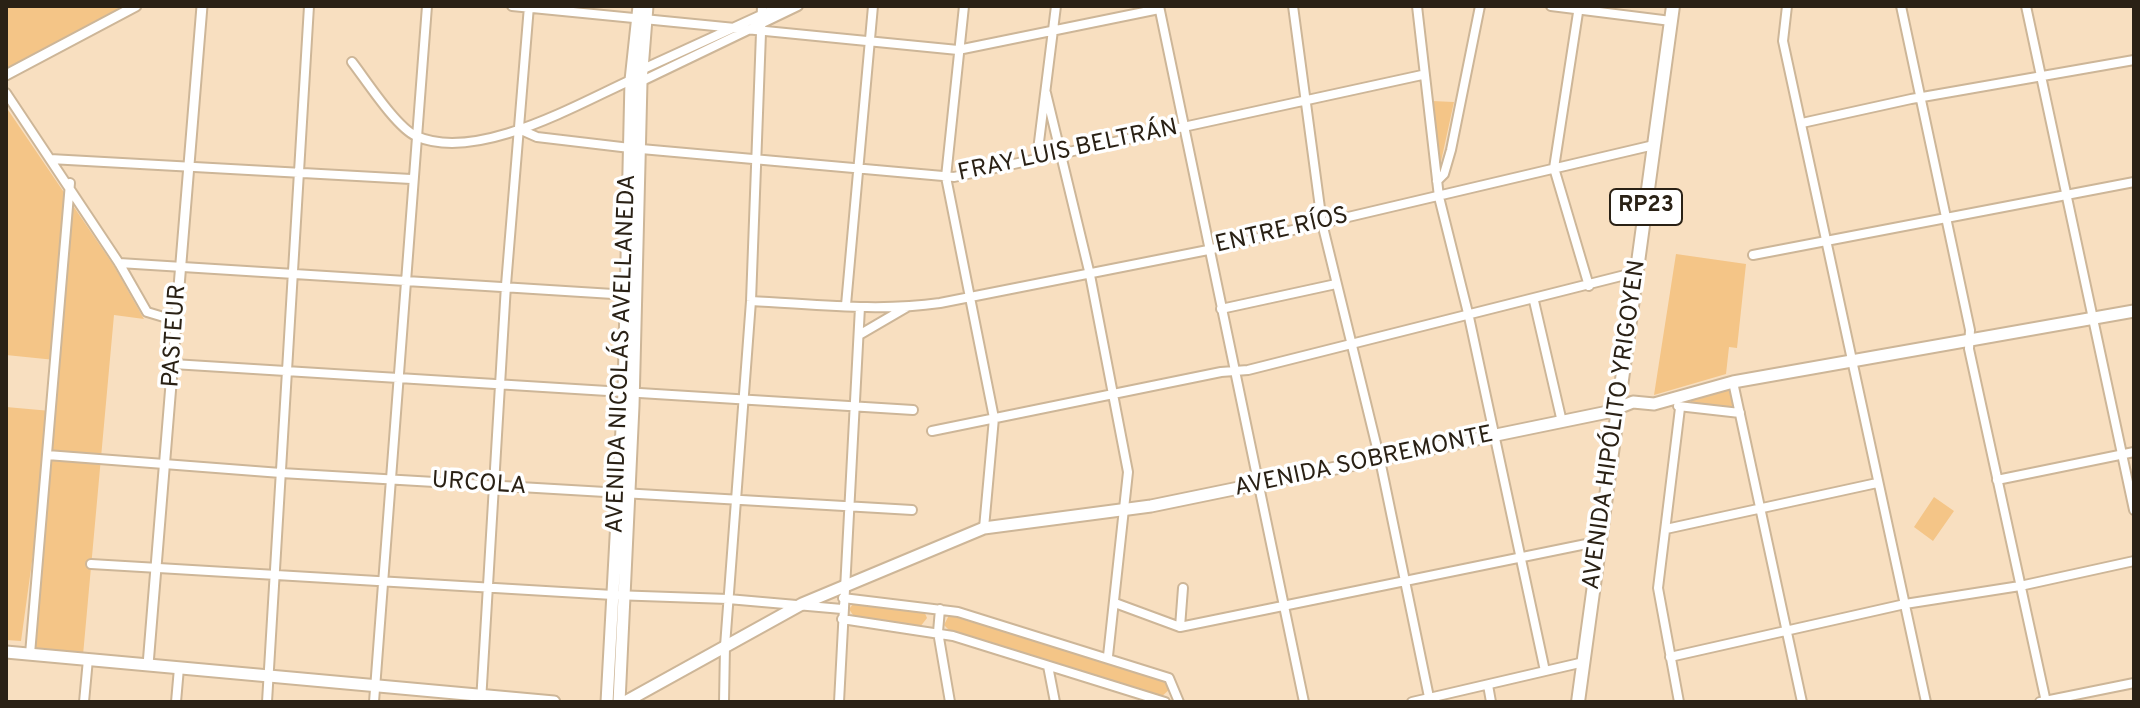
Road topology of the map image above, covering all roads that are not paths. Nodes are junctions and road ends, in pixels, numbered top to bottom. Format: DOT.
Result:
graph roads {
  1 [pos="136,6"];
  2 [pos="202,6"];
  3 [pos="309,6"];
  4 [pos="427,6"];
  5 [pos="512,6"];
  6 [pos="639,6"];
  7 [pos="647,6"];
  8 [pos="781,6"];
  9 [pos="798,6"];
  10 [pos="873,6"];
  11 [pos="964,6"];
  12 [pos="1056,6"];
  13 [pos="1293,6"];
  14 [pos="1417,6"];
  15 [pos="1480,6"];
  16 [pos="1551,6"];
  17 [pos="1673,6"];
  18 [pos="1787,6"];
  19 [pos="1901,6"];
  20 [pos="2026,6"];
  21 [pos="528,7"];
  22 [pos="1159,7"];
  23 [pos="1579,8"];
  24 [pos="761,11"];
  25 [pos="642,20"];
  26 [pos="1671,21"];
  27 [pos="737,26"];
  28 [pos="759,28"];
  29 [pos="1053,31"];
  30 [pos="870,40"];
  31 [pos="958,50"];
  32 [pos="2134,60"];
  33 [pos="352,62"];
  34 [pos="6,75"];
  35 [pos="1422,75"];
  36 [pos="2041,76"];
  37 [pos="638,77"];
  38 [pos="6,86"];
  39 [pos="6,93"];
  40 [pos="1046,93"];
  41 [pos="1920,98"];
  42 [pos="1305,101"];
  43 [pos="1802,123"];
  44 [pos="1185,128"];
  45 [pos="519,129"];
  46 [pos="414,135"];
  47 [pos="1654,145"];
  48 [pos="635,148"];
  49 [pos="1062,153"];
  50 [pos="756,158"];
  51 [pos="1037,158"];
  52 [pos="52,159"];
  53 [pos="189,165"];
  54 [pos="858,168"];
  55 [pos="1554,168"];
  56 [pos="301,171"];
  57 [pos="946,177"];
  58 [pos="411,179"];
  59 [pos="1437,181"];
  60 [pos="2134,182"];
  61 [pos="70,187"];
  62 [pos="2067,195"];
  63 [pos="1439,197"];
  64 [pos="1946,219"];
  65 [pos="1322,223"];
  66 [pos="1827,242"];
  67 [pos="1208,250"];
  68 [pos="1753,255"];
  69 [pos="122,263"];
  70 [pos="181,265"];
  71 [pos="294,272"];
  72 [pos="1637,272"];
  73 [pos="1090,275"];
  74 [pos="404,279"];
  75 [pos="1336,284"];
  76 [pos="506,285"];
  77 [pos="1589,286"];
  78 [pos="631,295"];
  79 [pos="970,297"];
  80 [pos="751,301"];
  81 [pos="1534,301"];
  82 [pos="846,305"];
  83 [pos="860,307"];
  84 [pos="907,307"];
  85 [pos="1221,309"];
  86 [pos="2134,311"];
  87 [pos="1469,317"];
  88 [pos="2094,318"];
  89 [pos="177,321"];
  90 [pos="859,335"];
  91 [pos="1970,340"];
  92 [pos="1350,346"];
  93 [pos="1852,362"];
  94 [pos="173,364"];
  95 [pos="1234,371"];
  96 [pos="288,372"];
  97 [pos="397,380"];
  98 [pos="1733,382"];
  99 [pos="500,387"];
  100 [pos="629,392"];
  101 [pos="1114,393"];
  102 [pos="744,399"];
  103 [pos="1672,399"];
  104 [pos="855,406"];
  105 [pos="1620,408"];
  106 [pos="1680,408"];
  107 [pos="913,410"];
  108 [pos="1740,413"];
  109 [pos="994,418"];
  110 [pos="1562,422"];
  111 [pos="932,431"];
  112 [pos="1495,436"];
  113 [pos="2134,452"];
  114 [pos="47,455"];
  115 [pos="2123,455"];
  116 [pos="1380,460"];
  117 [pos="165,465"];
  118 [pos="281,473"];
  119 [pos="390,479"];
  120 [pos="1997,480"];
  121 [pos="1877,483"];
  122 [pos="1259,485"];
  123 [pos="494,486"];
  124 [pos="624,494"];
  125 [pos="736,500"];
  126 [pos="848,506"];
  127 [pos="912,510"];
  128 [pos="1127,510"];
  129 [pos="1760,510"];
  130 [pos="2134,510"];
  131 [pos="984,528"];
  132 [pos="1666,529"];
  133 [pos="1601,541"];
  134 [pos="1520,555"];
  135 [pos="2134,561"];
  136 [pos="91,564"];
  137 [pos="156,568"];
  138 [pos="275,574"];
  139 [pos="1404,580"];
  140 [pos="382,583"];
  141 [pos="843,585"];
  142 [pos="2020,586"];
  143 [pos="487,587"];
  144 [pos="1183,588"];
  145 [pos="618,596"];
  146 [pos="843,598"];
  147 [pos="728,599"];
  148 [pos="1115,603"];
  149 [pos="802,604"];
  150 [pos="1905,604"];
  151 [pos="1284,605"];
  152 [pos="940,609"];
  153 [pos="842,614"];
  154 [pos="1180,627"];
  155 [pos="938,632"];
  156 [pos="1787,632"];
  157 [pos="725,646"];
  158 [pos="6,652"];
  159 [pos="30,654"];
  160 [pos="1108,656"];
  161 [pos="1670,657"];
  162 [pos="88,659"];
  163 [pos="1584,662"];
  164 [pos="148,665"];
  165 [pos="1048,666"];
  166 [pos="179,668"];
  167 [pos="1545,671"];
  168 [pos="268,677"];
  169 [pos="2134,683"];
  170 [pos="1488,685"];
  171 [pos="375,687"];
  172 [pos="1176,689"];
  173 [pos="481,699"];
  174 [pos="1430,700"];
  175 [pos="1164,701"];
  176 [pos="84,702"];
  177 [pos="176,702"];
  178 [pos="267,702"];
  179 [pos="374,702"];
  180 [pos="554,702"];
  181 [pos="607,702"];
  182 [pos="622,702"];
  183 [pos="724,702"];
  184 [pos="839,702"];
  185 [pos="950,702"];
  186 [pos="1055,702"];
  187 [pos="1179,702"];
  188 [pos="1304,702"];
  189 [pos="1412,702"];
  190 [pos="1491,702"];
  191 [pos="1578,702"];
  192 [pos="1679,702"];
  193 [pos="1802,702"];
  194 [pos="1926,702"];
  195 [pos="2044,702"];
  1 -- 34 [label="street"];
  2 -- 53 [label="street, PASTEUR"];
  3 -- 56 [label="street"];
  4 -- 46 [label="street"];
  5 -- 21 [label="street"];
  6 -- 25 [label="main road, AVENIDA NICOLÁS AVELLANEDA"];
  7 -- 25 [label="main road, AVENIDA NICOLÁS AVELLANEDA"];
  8 -- 24 [label="street"];
  9 -- 28 [label="street"];
  10 -- 30 [label="street"];
  11 -- 31 [label="street"];
  12 -- 29 [label="street"];
  13 -- 42 [label="street"];
  14 -- 35 [label="street"];
  15 -- 59 [label="street"];
  16 -- 23 [label="street"];
  17 -- 26 [label="main road, AVENIDA HIPÓLITO YRIGOYEN / RP23"];
  18 -- 43 [label="street"];
  19 -- 41 [label="street"];
  20 -- 36 [label="street"];
  21 -- 25 [label="street"];
  21 -- 45 [label="street"];
  22 -- 29 [label="street"];
  22 -- 44 [label="street"];
  23 -- 26 [label="street"];
  23 -- 55 [label="street"];
  24 -- 27 [label="street"];
  24 -- 28 [label="street"];
  25 -- 27 [label="street"];
  25 -- 37 [label="main road, AVENIDA NICOLÁS AVELLANEDA"];
  26 -- 47 [label="main road, AVENIDA HIPÓLITO YRIGOYEN / RP23"];
  27 -- 28 [label="street"];
  27 -- 37 [label="street"];
  28 -- 30 [label="street"];
  28 -- 37 [label="street"];
  28 -- 50 [label="street"];
  29 -- 31 [label="street"];
  29 -- 40 [label="street"];
  30 -- 31 [label="street"];
  30 -- 54 [label="street"];
  31 -- 57 [label="street"];
  32 -- 36 [label="street"];
  33 -- 46 [label="street"];
  35 -- 42 [label="street, FRAY LUIS BELTRÁN"];
  35 -- 59 [label="street"];
  36 -- 41 [label="street"];
  36 -- 62 [label="street"];
  37 -- 45 [label="street"];
  37 -- 48 [label="main road, AVENIDA NICOLÁS AVELLANEDA"];
  38 -- 52 [label="street"];
  39 -- 52 [label="street"];
  40 -- 49 [label="street"];
  40 -- 51 [label="street"];
  41 -- 43 [label="street"];
  41 -- 64 [label="street"];
  42 -- 44 [label="street, FRAY LUIS BELTRÁN"];
  42 -- 65 [label="street"];
  43 -- 66 [label="street"];
  44 -- 49 [label="street, FRAY LUIS BELTRÁN"];
  44 -- 67 [label="street"];
  45 -- 46 [label="street"];
  45 -- 48 [label="street, FRAY LUIS BELTRÁN"];
  45 -- 76 [label="street"];
  46 -- 58 [label="street"];
  47 -- 55 [label="street, ENTRE RÍOS"];
  47 -- 72 [label="main road, AVENIDA HIPÓLITO YRIGOYEN / RP23"];
  48 -- 50 [label="street, FRAY LUIS BELTRÁN"];
  48 -- 78 [label="main road, AVENIDA NICOLÁS AVELLANEDA"];
  49 -- 51 [label="street, FRAY LUIS BELTRÁN"];
  49 -- 73 [label="street"];
  50 -- 54 [label="street, FRAY LUIS BELTRÁN"];
  50 -- 80 [label="street"];
  51 -- 57 [label="street, FRAY LUIS BELTRÁN"];
  52 -- 53 [label="street"];
  52 -- 61 [label="street"];
  53 -- 56 [label="street"];
  53 -- 70 [label="street, PASTEUR"];
  54 -- 57 [label="street, FRAY LUIS BELTRÁN"];
  54 -- 82 [label="street"];
  55 -- 63 [label="street, ENTRE RÍOS"];
  55 -- 77 [label="street"];
  56 -- 58 [label="street"];
  56 -- 71 [label="street"];
  57 -- 79 [label="street"];
  58 -- 74 [label="street"];
  59 -- 63 [label="street"];
  60 -- 62 [label="street"];
  61 -- 69 [label="street"];
  61 -- 114 [label="street"];
  62 -- 64 [label="street"];
  62 -- 88 [label="street"];
  63 -- 65 [label="street, ENTRE RÍOS"];
  63 -- 87 [label="street"];
  64 -- 66 [label="street"];
  64 -- 91 [label="street"];
  65 -- 67 [label="street, ENTRE RÍOS"];
  65 -- 75 [label="street"];
  66 -- 68 [label="street"];
  66 -- 93 [label="street"];
  67 -- 73 [label="street, ENTRE RÍOS"];
  67 -- 85 [label="street"];
  69 -- 70 [label="street"];
  69 -- 89 [label="street"];
  70 -- 71 [label="street"];
  70 -- 89 [label="street, PASTEUR"];
  71 -- 74 [label="street"];
  71 -- 96 [label="street"];
  72 -- 77 [label="street"];
  72 -- 105 [label="main road, AVENIDA HIPÓLITO YRIGOYEN / RP23"];
  73 -- 79 [label="street, ENTRE RÍOS"];
  73 -- 101 [label="street"];
  74 -- 76 [label="street"];
  74 -- 97 [label="street"];
  75 -- 85 [label="street"];
  75 -- 92 [label="street"];
  76 -- 78 [label="street"];
  76 -- 99 [label="street"];
  77 -- 81 [label="street"];
  78 -- 100 [label="main road, AVENIDA NICOLÁS AVELLANEDA"];
  79 -- 84 [label="street, ENTRE RÍOS"];
  79 -- 109 [label="street"];
  80 -- 82 [label="street, ENTRE RÍOS"];
  80 -- 102 [label="street"];
  81 -- 87 [label="street"];
  81 -- 110 [label="street"];
  82 -- 83 [label="street, ENTRE RÍOS"];
  83 -- 84 [label="street, ENTRE RÍOS"];
  83 -- 90 [label="street"];
  84 -- 90 [label="street, ENTRE RÍOS"];
  85 -- 95 [label="street"];
  86 -- 88 [label="main road, AVENIDA SOBREMONTE"];
  87 -- 92 [label="street"];
  87 -- 112 [label="street"];
  88 -- 91 [label="main road, AVENIDA SOBREMONTE"];
  88 -- 115 [label="street"];
  89 -- 94 [label="street, PASTEUR"];
  90 -- 104 [label="street"];
  91 -- 93 [label="main road, AVENIDA SOBREMONTE"];
  91 -- 120 [label="street"];
  92 -- 95 [label="street"];
  92 -- 116 [label="street"];
  93 -- 98 [label="main road, AVENIDA SOBREMONTE"];
  93 -- 121 [label="street"];
  94 -- 96 [label="street"];
  94 -- 117 [label="street, PASTEUR"];
  95 -- 101 [label="street"];
  95 -- 122 [label="street"];
  96 -- 97 [label="street"];
  96 -- 118 [label="street"];
  97 -- 99 [label="street"];
  97 -- 119 [label="street"];
  98 -- 103 [label="main road, AVENIDA SOBREMONTE"];
  98 -- 108 [label="street"];
  99 -- 100 [label="street"];
  99 -- 123 [label="street"];
  100 -- 102 [label="street"];
  100 -- 124 [label="main road, AVENIDA NICOLÁS AVELLANEDA"];
  101 -- 109 [label="street"];
  101 -- 128 [label="street"];
  102 -- 104 [label="street"];
  102 -- 125 [label="street"];
  103 -- 105 [label="main road, AVENIDA SOBREMONTE"];
  103 -- 106 [label="street"];
  104 -- 107 [label="street"];
  104 -- 126 [label="street"];
  105 -- 110 [label="main road, AVENIDA SOBREMONTE"];
  105 -- 133 [label="main road, AVENIDA HIPÓLITO YRIGOYEN / RP23"];
  106 -- 108 [label="street"];
  106 -- 132 [label="street"];
  108 -- 129 [label="street"];
  109 -- 111 [label="street"];
  109 -- 131 [label="street"];
  110 -- 112 [label="main road, AVENIDA SOBREMONTE"];
  112 -- 116 [label="main road, AVENIDA SOBREMONTE"];
  112 -- 134 [label="street"];
  113 -- 115 [label="street"];
  114 -- 117 [label="street, URCOLA"];
  114 -- 159 [label="street"];
  115 -- 120 [label="street"];
  115 -- 130 [label="street"];
  116 -- 122 [label="main road, AVENIDA SOBREMONTE"];
  116 -- 139 [label="street"];
  117 -- 118 [label="street, URCOLA"];
  117 -- 137 [label="street, PASTEUR"];
  118 -- 119 [label="street, URCOLA"];
  118 -- 138 [label="street"];
  119 -- 123 [label="street, URCOLA"];
  119 -- 140 [label="street"];
  120 -- 142 [label="street"];
  121 -- 129 [label="street"];
  121 -- 150 [label="street"];
  122 -- 128 [label="main road, AVENIDA SOBREMONTE"];
  122 -- 151 [label="street"];
  123 -- 124 [label="street, URCOLA"];
  123 -- 143 [label="street"];
  124 -- 125 [label="street, URCOLA"];
  124 -- 145 [label="main road, AVENIDA NICOLÁS AVELLANEDA"];
  125 -- 126 [label="street, URCOLA"];
  125 -- 147 [label="street"];
  126 -- 127 [label="street, URCOLA"];
  126 -- 141 [label="street"];
  128 -- 131 [label="main road, AVENIDA SOBREMONTE"];
  128 -- 148 [label="street"];
  129 -- 132 [label="street"];
  129 -- 156 [label="street"];
  131 -- 141 [label="main road, AVENIDA SOBREMONTE"];
  132 -- 161 [label="street"];
  133 -- 134 [label="street"];
  133 -- 163 [label="main road, AVENIDA HIPÓLITO YRIGOYEN / RP23"];
  134 -- 139 [label="street"];
  134 -- 167 [label="street"];
  135 -- 142 [label="street"];
  136 -- 137 [label="street"];
  137 -- 138 [label="street"];
  137 -- 164 [label="street, PASTEUR"];
  138 -- 140 [label="street"];
  138 -- 168 [label="street"];
  139 -- 151 [label="street"];
  139 -- 174 [label="street"];
  140 -- 143 [label="street"];
  140 -- 171 [label="street"];
  141 -- 146 [label="street"];
  141 -- 149 [label="main road, AVENIDA SOBREMONTE"];
  142 -- 150 [label="street"];
  142 -- 195 [label="street"];
  143 -- 145 [label="street"];
  143 -- 173 [label="street"];
  144 -- 154 [label="street"];
  145 -- 147 [label="street"];
  145 -- 181 [label="main road, AVENIDA NICOLÁS AVELLANEDA"];
  145 -- 182 [label="main road, AVENIDA NICOLÁS AVELLANEDA"];
  146 -- 152 [label="street"];
  146 -- 153 [label="street"];
  147 -- 149 [label="street"];
  147 -- 157 [label="street"];
  148 -- 154 [label="street"];
  148 -- 160 [label="street"];
  149 -- 153 [label="street"];
  149 -- 157 [label="main road, AVENIDA SOBREMONTE"];
  150 -- 156 [label="street"];
  150 -- 194 [label="street"];
  151 -- 154 [label="street"];
  151 -- 188 [label="street"];
  152 -- 155 [label="street"];
  152 -- 160 [label="street"];
  153 -- 155 [label="street"];
  153 -- 184 [label="street"];
  155 -- 165 [label="street"];
  155 -- 185 [label="street"];
  156 -- 161 [label="street"];
  156 -- 193 [label="street"];
  157 -- 182 [label="main road, AVENIDA SOBREMONTE"];
  157 -- 183 [label="street"];
  158 -- 159 [label="main road"];
  159 -- 162 [label="main road"];
  160 -- 172 [label="street"];
  161 -- 192 [label="street"];
  162 -- 164 [label="main road"];
  162 -- 176 [label="street"];
  163 -- 167 [label="street"];
  163 -- 191 [label="main road, AVENIDA HIPÓLITO YRIGOYEN / RP23"];
  164 -- 166 [label="main road"];
  165 -- 175 [label="street"];
  165 -- 186 [label="street"];
  166 -- 168 [label="main road"];
  166 -- 177 [label="street"];
  167 -- 170 [label="street"];
  168 -- 171 [label="main road"];
  168 -- 178 [label="street"];
  169 -- 195 [label="street"];
  170 -- 174 [label="street"];
  170 -- 190 [label="street"];
  171 -- 173 [label="main road"];
  171 -- 179 [label="street"];
  172 -- 175 [label="street"];
  172 -- 187 [label="street"];
  173 -- 180 [label="main road"];
  174 -- 189 [label="street"];
}
